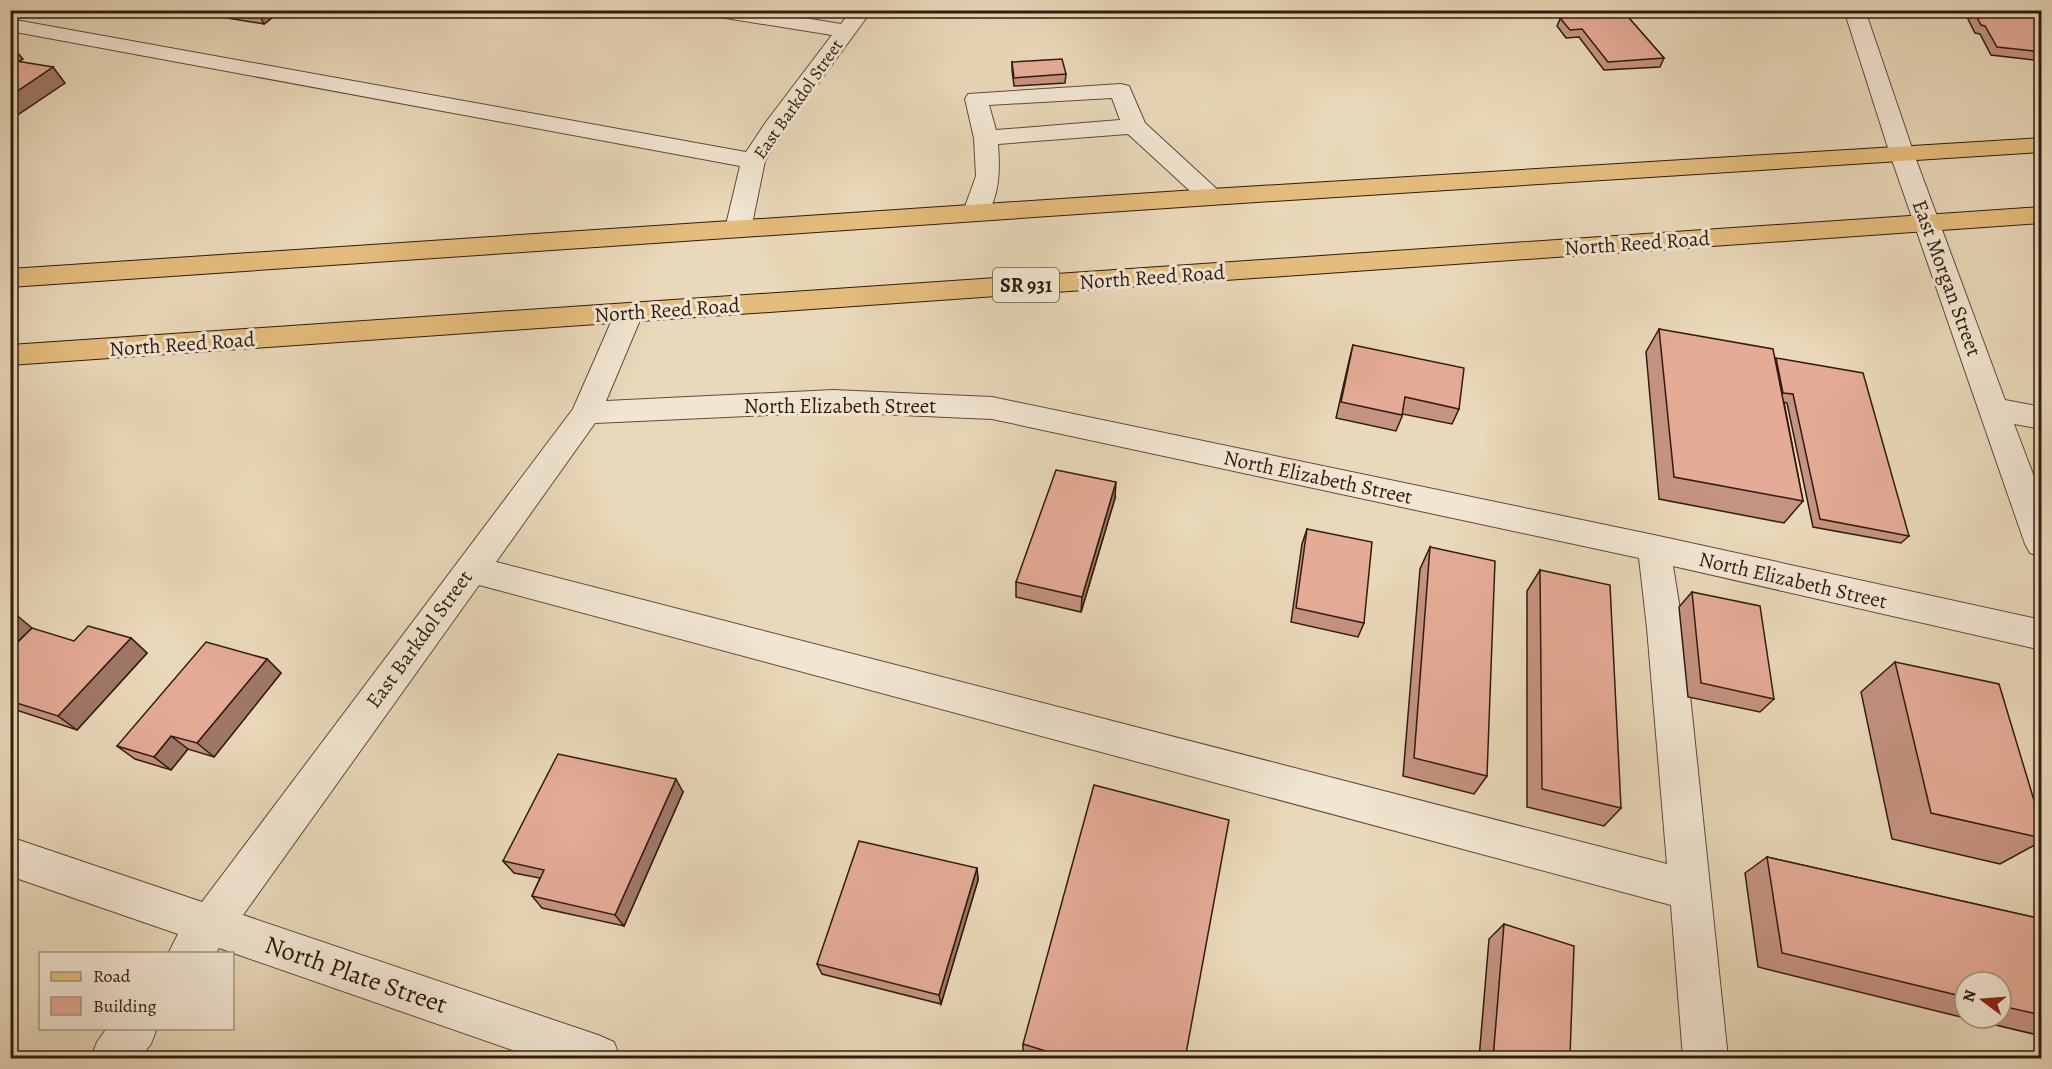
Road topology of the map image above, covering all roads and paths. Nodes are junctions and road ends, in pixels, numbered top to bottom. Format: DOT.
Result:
graph roads {
  1 [pos="713,10"];
  2 [pos="862,10"];
  3 [pos="1854,10"];
  4 [pos="10,25"];
  5 [pos="846,31"];
  6 [pos="1134,126"];
  7 [pos="986,138"];
  8 [pos="2042,145"];
  9 [pos="1902,154"];
  10 [pos="753,161"];
  11 [pos="1211,197"];
  12 [pos="976,212"];
  13 [pos="2042,215"];
  14 [pos="1928,223"];
  15 [pos="738,229"];
  16 [pos="10,278"];
  17 [pos="629,313"];
  18 [pos="10,355"];
  19 [pos="1994,409"];
  20 [pos="586,413"];
  21 [pos="2042,418"];
  22 [pos="2042,544"];
  23 [pos="1654,548"];
  24 [pos="470,569"];
  25 [pos="2042,635"];
  26 [pos="10,856"];
  27 [pos="1690,890"];
  28 [pos="200,938"];
  29 [pos="134,1030"];
  30 [pos="113,1059"];
  31 [pos="598,1059"];
  32 [pos="1706,1059"];
  1 -- 5 [label="street"];
  2 -- 5 [label="street, East Barkdol Street"];
  3 -- 9 [label="street, East Morgan Street"];
  4 -- 10 [label="street"];
  5 -- 10 [label="street, East Barkdol Street"];
  6 -- 7 [label="street"];
  6 -- 7 [label="street"];
  6 -- 11 [label="street"];
  7 -- 12 [label="street"];
  8 -- 9 [label="main road"];
  9 -- 11 [label="main road"];
  9 -- 14 [label="street, East Morgan Street"];
  10 -- 15 [label="street, East Barkdol Street"];
  11 -- 12 [label="main road"];
  12 -- 15 [label="main road"];
  13 -- 14 [label="main road, North Reed Road / SR 931"];
  14 -- 17 [label="main road, North Reed Road / SR 931"];
  14 -- 19 [label="street, East Morgan Street"];
  15 -- 16 [label="main road"];
  17 -- 18 [label="main road, North Reed Road / SR 931"];
  17 -- 20 [label="street, East Barkdol Street"];
  19 -- 21 [label="street"];
  19 -- 22 [label="street, East Morgan Street"];
  20 -- 23 [label="street, North Elizabeth Street"];
  20 -- 24 [label="street, East Barkdol Street"];
  23 -- 25 [label="street, North Elizabeth Street"];
  23 -- 27 [label="street"];
  24 -- 27 [label="street"];
  24 -- 28 [label="street, East Barkdol Street"];
  26 -- 28 [label="street, North Plate Street"];
  27 -- 32 [label="street"];
  28 -- 31 [label="street, North Plate Street"];
  29 -- 30 [label="street"];
}
